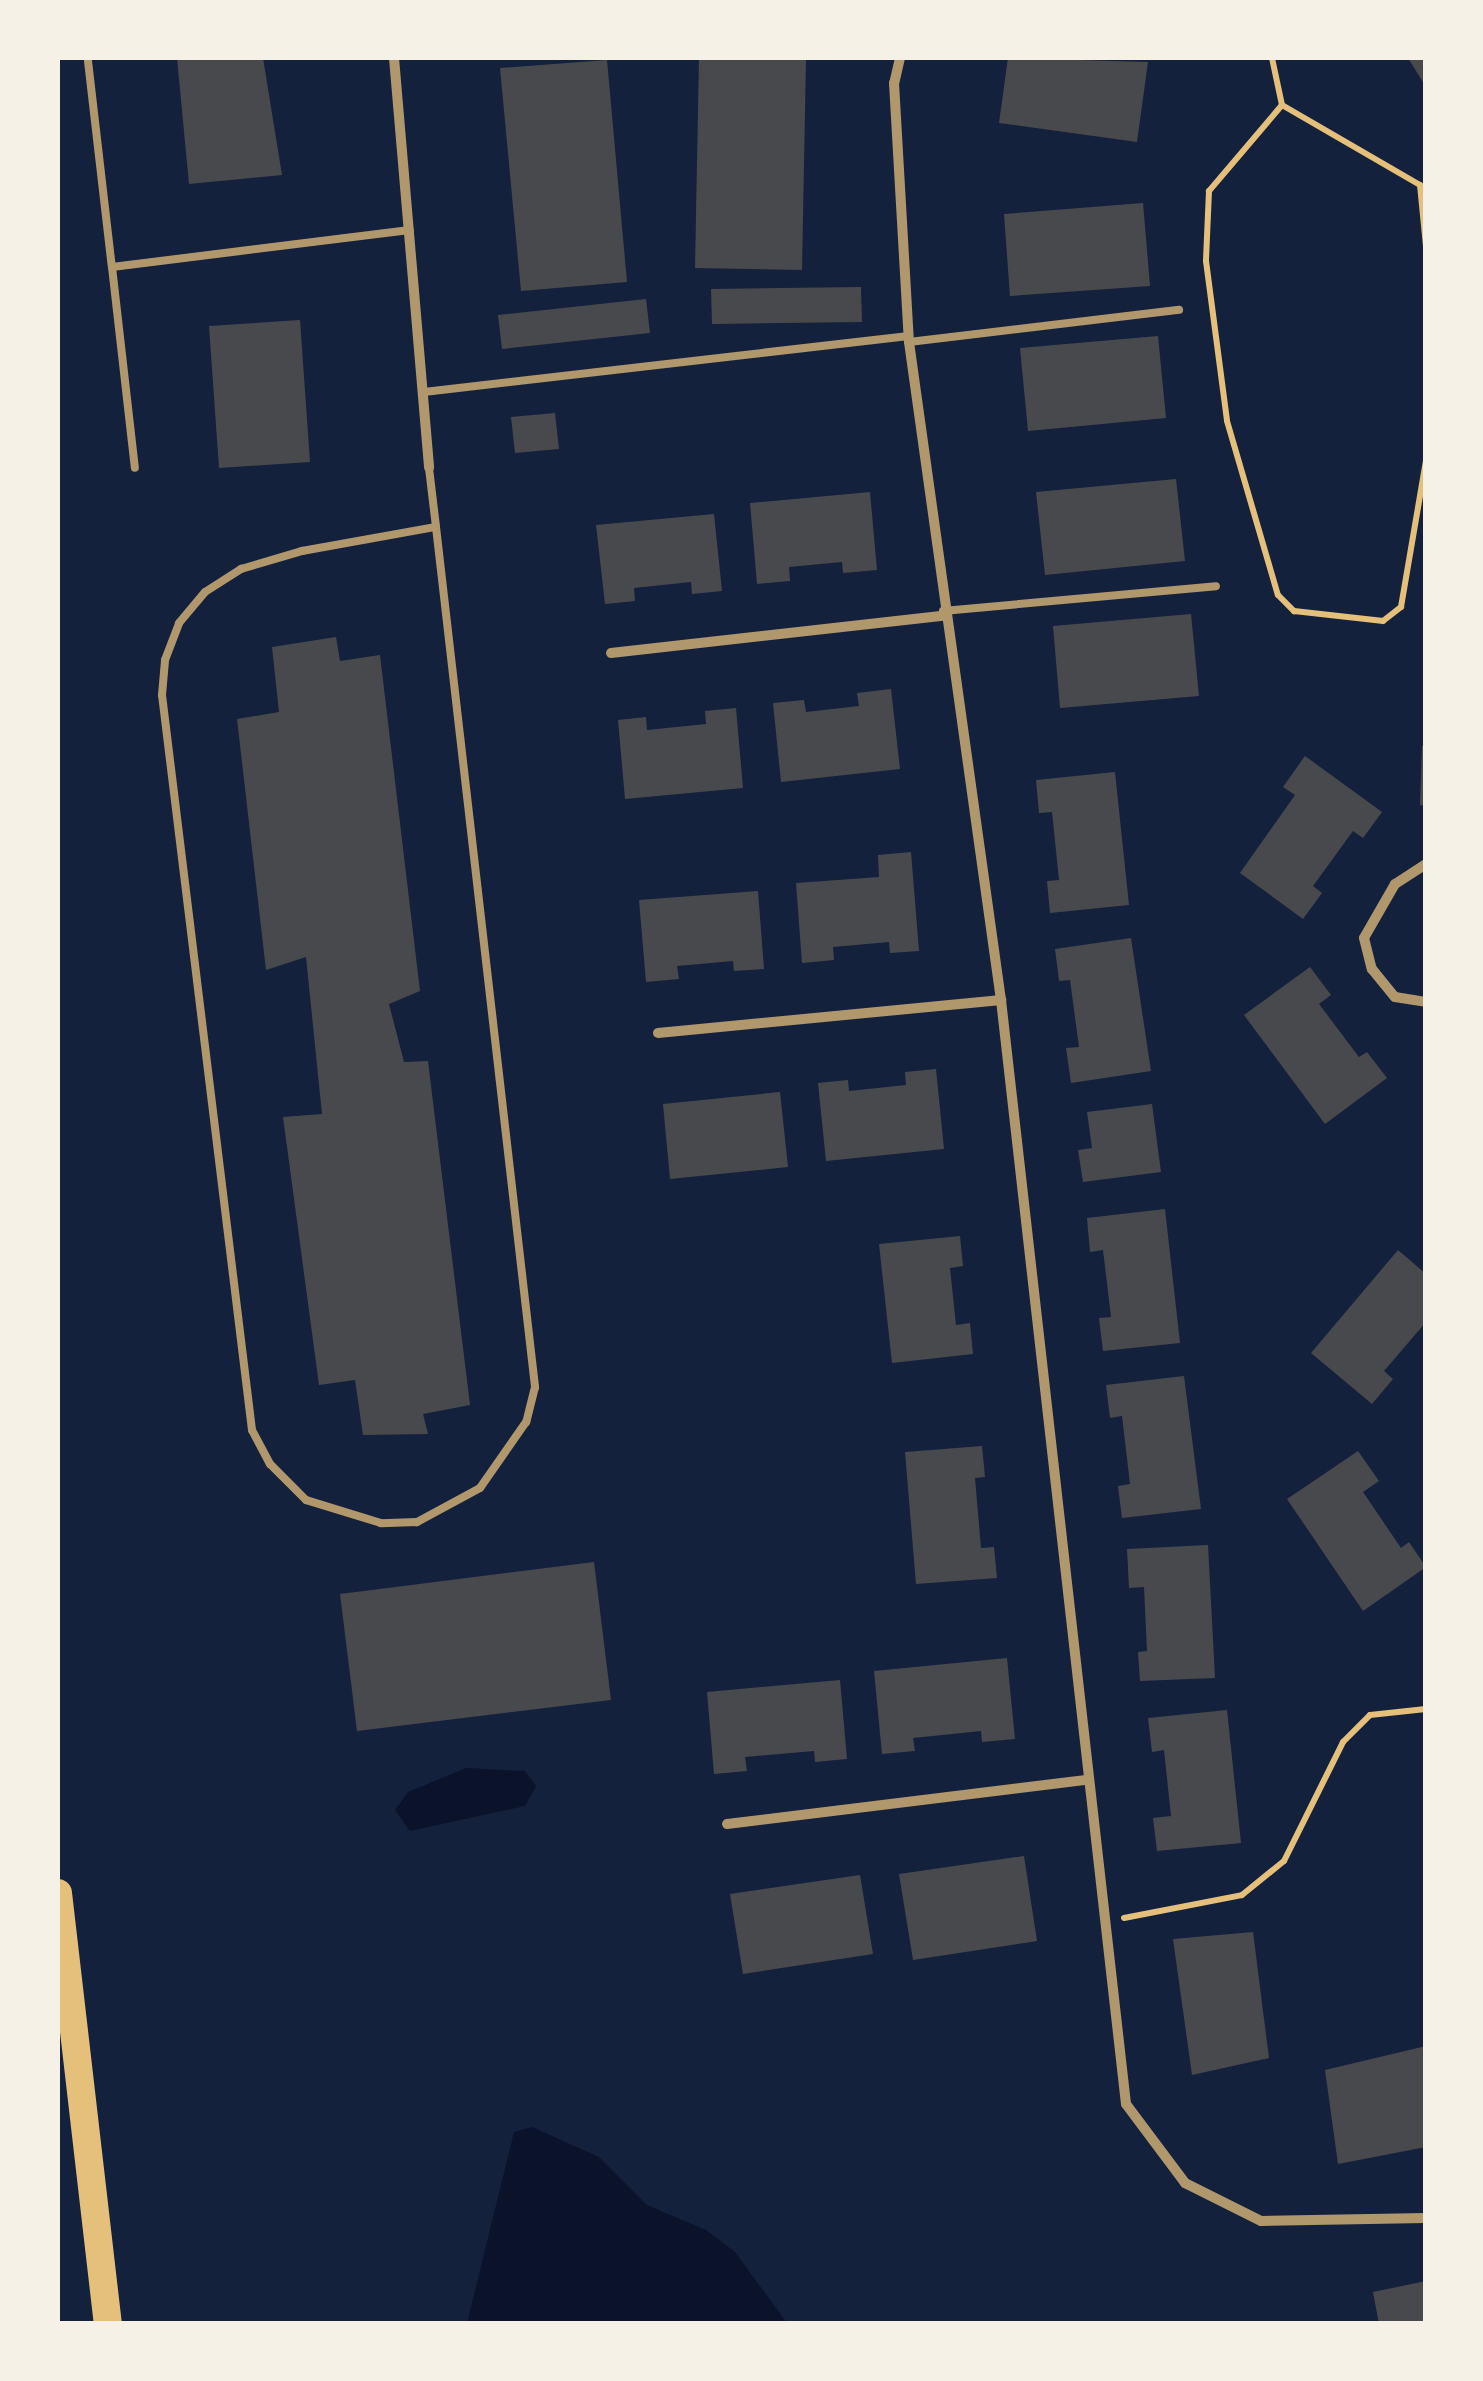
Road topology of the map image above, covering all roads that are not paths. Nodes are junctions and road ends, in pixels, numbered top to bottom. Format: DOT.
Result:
graph roads {
  1 [pos="394,58"];
  2 [pos="900,58"];
  3 [pos="88,61"];
  4 [pos="410,230"];
  5 [pos="112,267"];
  6 [pos="1179,310"];
  7 [pos="909,339"];
  8 [pos="424,392"];
  9 [pos="135,468"];
  10 [pos="429,468"];
  11 [pos="436,528"];
  12 [pos="1216,586"];
  13 [pos="943,614"];
  14 [pos="611,653"];
  15 [pos="1426,864"];
  16 [pos="1001,1000"];
  17 [pos="1426,1002"];
  18 [pos="658,1033"];
  19 [pos="1086,1780"];
  20 [pos="728,1824"];
  21 [pos="58,1894"];
  22 [pos="1426,2218"];
  23 [pos="108,2324"];
  1 -- 4 [label="street"];
  2 -- 7 [label="street"];
  3 -- 5 [label="lane"];
  4 -- 5 [label="lane"];
  4 -- 8 [label="street"];
  5 -- 9 [label="lane"];
  6 -- 7 [label="lane"];
  7 -- 8 [label="lane"];
  7 -- 13 [label="street"];
  8 -- 10 [label="street"];
  10 -- 11 [label="lane"];
  11 -- 11 [label="lane"];
  12 -- 13 [label="lane"];
  13 -- 14 [label="street"];
  13 -- 16 [label="street"];
  15 -- 17 [label="street"];
  16 -- 18 [label="street"];
  16 -- 19 [label="street"];
  19 -- 20 [label="street"];
  19 -- 22 [label="street"];
  21 -- 23 [label="highway"];
}
